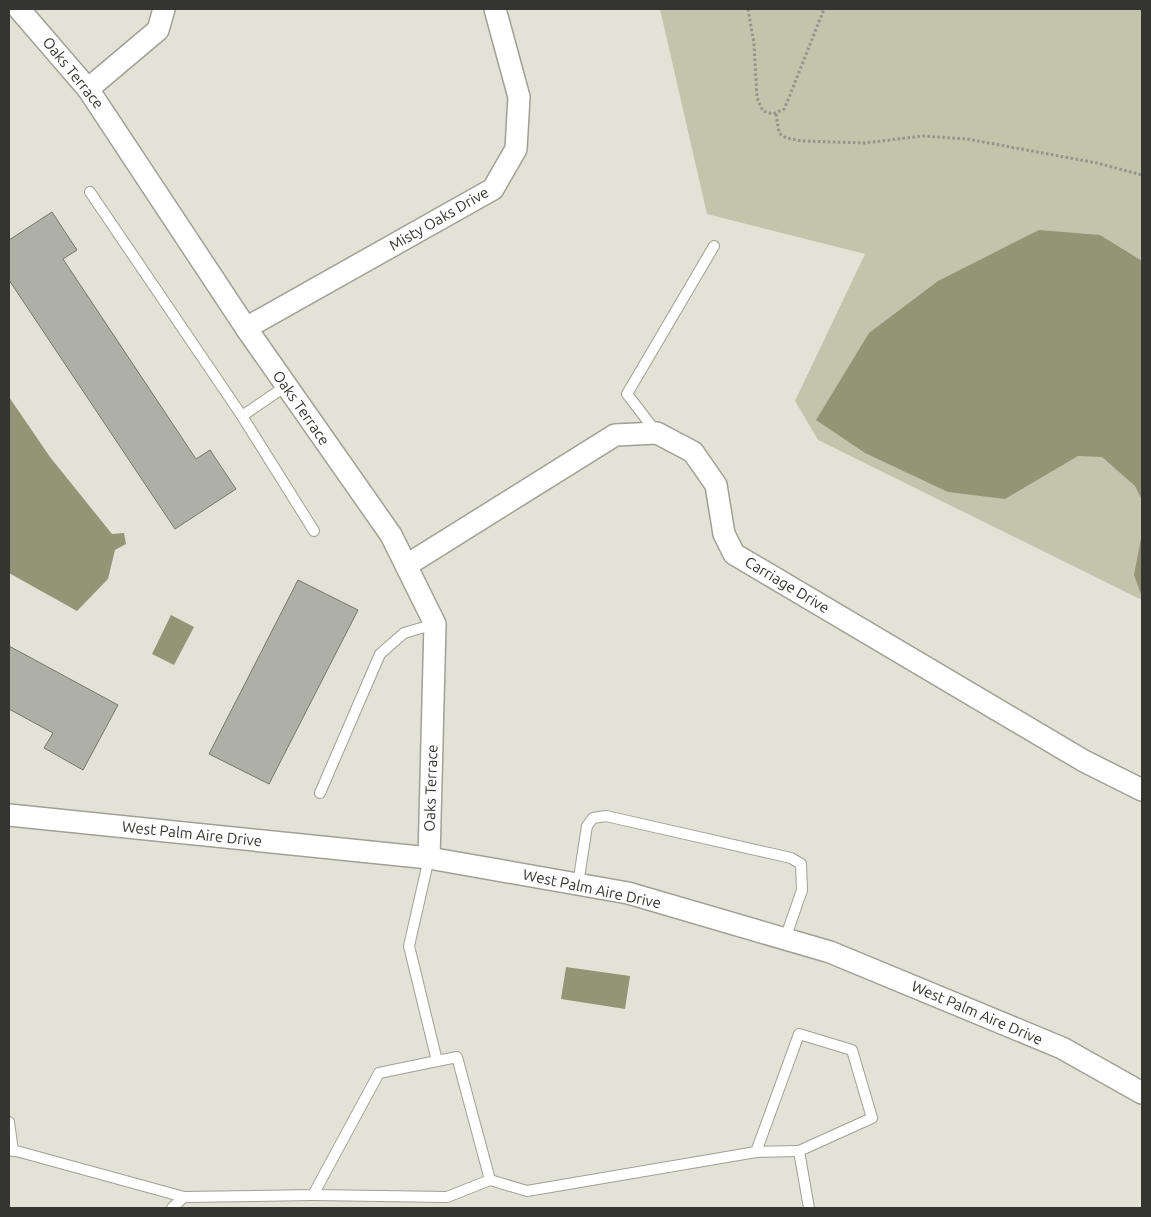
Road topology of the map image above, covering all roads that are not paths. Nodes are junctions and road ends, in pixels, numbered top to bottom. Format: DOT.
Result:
graph roads {
  1 [pos="19,9"];
  2 [pos="164,9"];
  3 [pos="495,9"];
  4 [pos="9,13"];
  5 [pos="88,89"];
  6 [pos="90,192"];
  7 [pos="714,246"];
  8 [pos="246,328"];
  9 [pos="286,386"];
  10 [pos="242,416"];
  11 [pos="657,433"];
  12 [pos="314,531"];
  13 [pos="407,566"];
  14 [pos="435,624"];
  15 [pos="1142,790"];
  16 [pos="320,794"];
  17 [pos="9,815"];
  18 [pos="429,858"];
  19 [pos="578,884"];
  20 [pos="785,939"];
  21 [pos="437,1061"];
  22 [pos="1142,1093"];
  23 [pos="9,1122"];
  24 [pos="11,1150"];
  25 [pos="799,1151"];
  26 [pos="756,1152"];
  27 [pos="490,1180"];
  28 [pos="313,1195"];
  29 [pos="184,1197"];
  30 [pos="172,1208"];
  31 [pos="809,1208"];
  1 -- 4 [label="lane"];
  1 -- 5 [label="street, Oaks Terrace"];
  2 -- 5 [label="street"];
  3 -- 8 [label="street, Misty Oaks Drive"];
  5 -- 8 [label="street, Oaks Terrace"];
  6 -- 10 [label="lane"];
  7 -- 11 [label="lane"];
  8 -- 9 [label="street, Oaks Terrace"];
  9 -- 10 [label="lane"];
  9 -- 13 [label="street, Oaks Terrace"];
  10 -- 12 [label="lane"];
  11 -- 13 [label="street"];
  11 -- 15 [label="street, Carriage Drive"];
  13 -- 14 [label="street, Oaks Terrace"];
  14 -- 16 [label="lane"];
  14 -- 18 [label="street, Oaks Terrace"];
  17 -- 18 [label="street, West Palm Aire Drive"];
  18 -- 19 [label="street, West Palm Aire Drive"];
  18 -- 21 [label="lane"];
  19 -- 20 [label="street, West Palm Aire Drive"];
  19 -- 20 [label="lane"];
  20 -- 22 [label="street, West Palm Aire Drive"];
  21 -- 27 [label="lane"];
  21 -- 28 [label="lane"];
  23 -- 24 [label="lane"];
  24 -- 29 [label="lane"];
  25 -- 26 [label="lane"];
  25 -- 26 [label="lane"];
  25 -- 31 [label="lane"];
  26 -- 27 [label="lane"];
  27 -- 28 [label="lane"];
  28 -- 29 [label="lane"];
  29 -- 30 [label="lane"];
}
